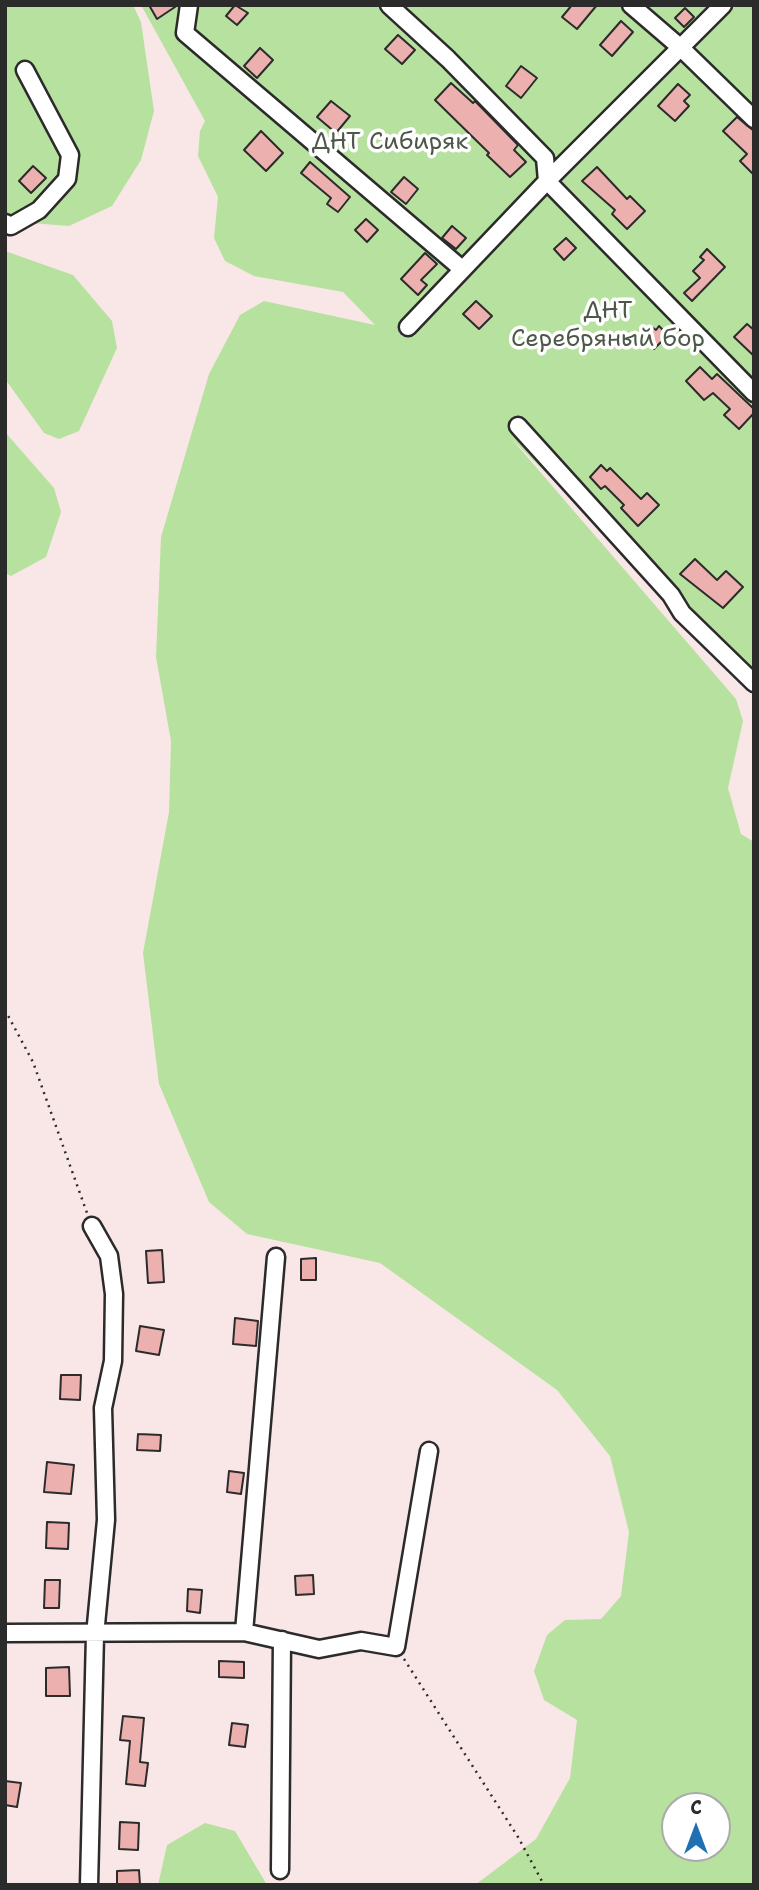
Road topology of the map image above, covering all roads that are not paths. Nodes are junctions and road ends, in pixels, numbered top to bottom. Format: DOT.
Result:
graph roads {
  1 [pos="189,5"];
  2 [pos="388,5"];
  3 [pos="631,5"];
  4 [pos="723,5"];
  5 [pos="681,48"];
  6 [pos="26,70"];
  7 [pos="754,119"];
  8 [pos="547,181"];
  9 [pos="7,226"];
  10 [pos="463,269"];
  11 [pos="408,327"];
  12 [pos="754,393"];
  13 [pos="518,426"];
  14 [pos="754,683"];
  15 [pos="92,1226"];
  16 [pos="276,1257"];
  17 [pos="429,1451"];
  18 [pos="244,1632"];
  19 [pos="5,1633"];
  20 [pos="95,1635"];
  21 [pos="282,1640"];
  22 [pos="280,1870"];
  23 [pos="89,1885"];
  1 -- 10 [label="street"];
  2 -- 8 [label="street"];
  3 -- 5 [label="street"];
  4 -- 5 [label="street"];
  5 -- 7 [label="street"];
  5 -- 8 [label="street"];
  6 -- 9 [label="street"];
  8 -- 10 [label="street"];
  8 -- 12 [label="street"];
  10 -- 11 [label="street"];
  13 -- 14 [label="street"];
  15 -- 20 [label="street"];
  16 -- 18 [label="street"];
  17 -- 21 [label="street"];
  18 -- 20 [label="street"];
  18 -- 21 [label="street"];
  19 -- 20 [label="street"];
  20 -- 23 [label="street"];
  21 -- 22 [label="street"];
}
